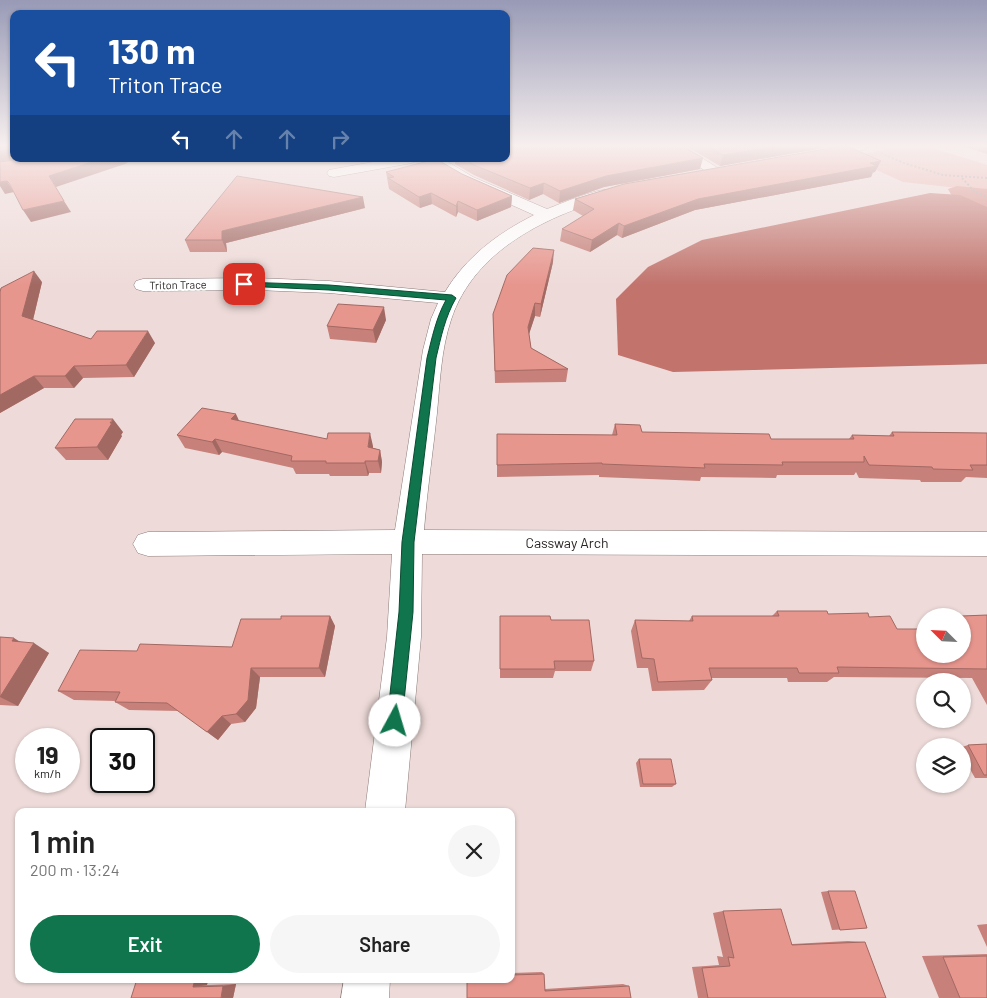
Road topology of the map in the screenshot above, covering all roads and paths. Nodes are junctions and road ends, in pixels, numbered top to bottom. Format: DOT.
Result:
graph roads {
  1 [pos="496,193"];
  2 [pos="611,193"];
  3 [pos="547,215"];
  4 [pos="143,285"];
  5 [pos="452,298"];
  6 [pos="408,542"];
  7 [pos="148,544"];
  8 [pos="987,544"];
  9 [pos="385,808"];
  10 [pos="367,983"];
  11 [pos="365,998"];
  1 -- 3 [label="street"];
  2 -- 3 [label="street"];
  3 -- 5 [label="street"];
  4 -- 5 [label="street, Triton Trace"];
  5 -- 6 [label="street"];
  6 -- 7 [label="street, Cassway Arch"];
  6 -- 8 [label="street, Cassway Arch"];
  6 -- 9 [label="street"];
  10 -- 11 [label="street"];
}
